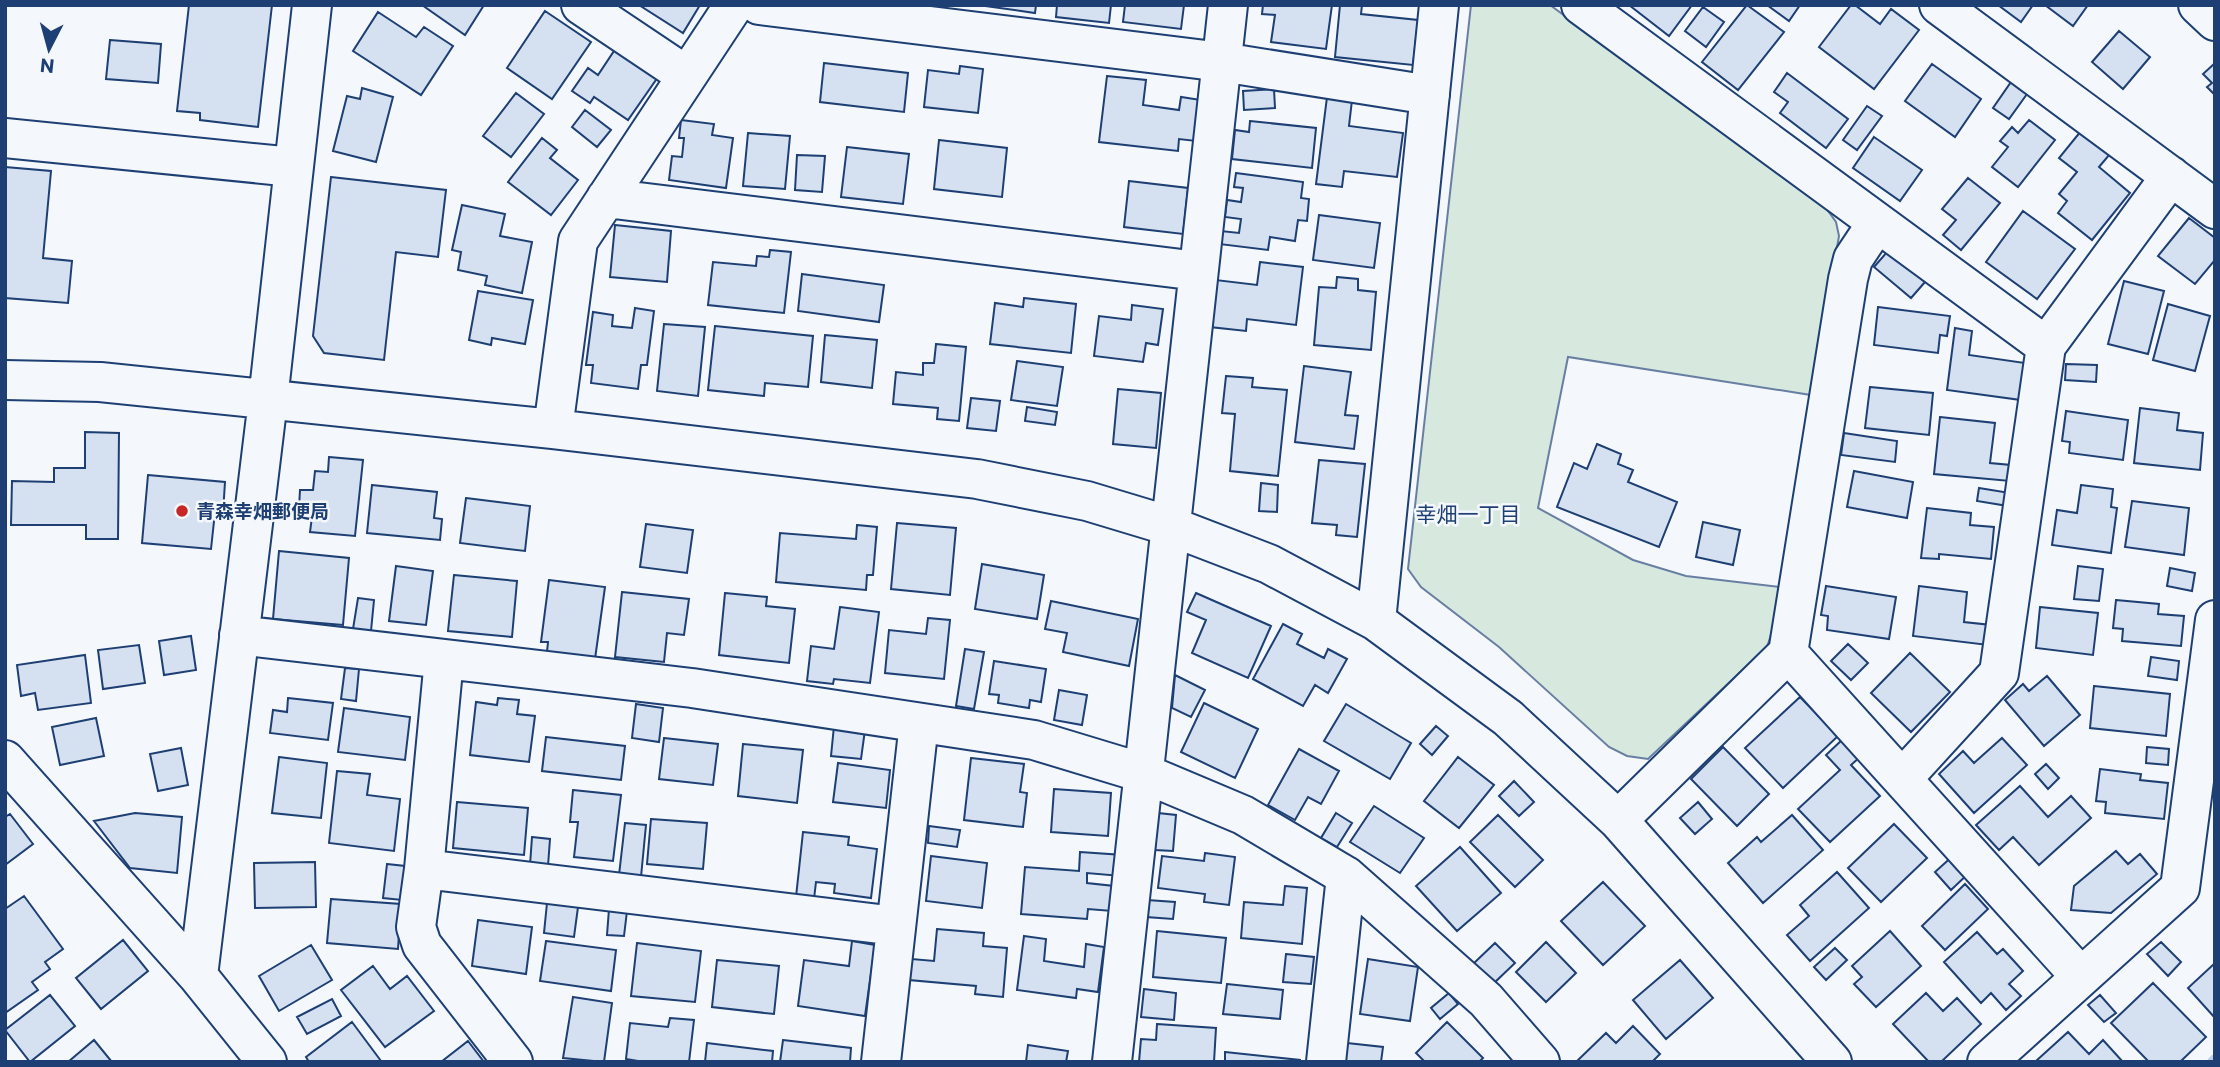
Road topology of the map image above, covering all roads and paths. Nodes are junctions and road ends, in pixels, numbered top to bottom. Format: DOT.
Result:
graph roads {
  1 [pos="312,5"];
  2 [pos="734,5"];
  3 [pos="760,5"];
  4 [pos="1228,5"];
  5 [pos="1439,5"];
  6 [pos="1581,5"];
  7 [pos="1939,5"];
  8 [pos="2198,5"];
  9 [pos="585,6"];
  10 [pos="2215,21"];
  11 [pos="1222,62"];
  12 [pos="687,76"];
  13 [pos="1430,95"];
  14 [pos="5,138"];
  15 [pos="293,167"];
  16 [pos="2171,176"];
  17 [pos="606,198"];
  18 [pos="2215,209"];
  19 [pos="1877,223"];
  20 [pos="1198,271"];
  21 [pos="2046,346"];
  22 [pos="5,380"];
  23 [pos="268,400"];
  24 [pos="553,429"];
  25 [pos="1170,526"];
  26 [pos="2215,620"];
  27 [pos="1376,621"];
  28 [pos="239,635"];
  29 [pos="1788,653"];
  30 [pos="444,659"];
  31 [pos="919,723"];
  32 [pos="5,760"];
  33 [pos="1143,773"];
  34 [pos="1902,779"];
  35 [pos="1618,820"];
  36 [pos="2201,837"];
  37 [pos="424,869"];
  38 [pos="1346,876"];
  39 [pos="896,926"];
  40 [pos="198,976"];
  41 [pos="2081,977"];
  42 [pos="267,1062"];
  43 [pos="513,1062"];
  44 [pos="881,1062"];
  45 [pos="1112,1062"];
  46 [pos="1326,1062"];
  47 [pos="1540,1062"];
  48 [pos="1832,1062"];
  49 [pos="1987,1062"];
  1 -- 15 [label="street"];
  2 -- 12 [label="street"];
  3 -- 11 [label="street"];
  4 -- 11 [label="street"];
  5 -- 13 [label="street"];
  6 -- 19 [label="street"];
  7 -- 16 [label="street"];
  8 -- 10 [label="street"];
  9 -- 12 [label="street"];
  11 -- 13 [label="street"];
  11 -- 20 [label="street"];
  12 -- 17 [label="street"];
  13 -- 27 [label="street"];
  14 -- 15 [label="street"];
  15 -- 23 [label="street"];
  16 -- 18 [label="street"];
  16 -- 21 [label="street"];
  17 -- 20 [label="street"];
  17 -- 24 [label="street"];
  19 -- 21 [label="street"];
  19 -- 29 [label="street"];
  20 -- 25 [label="street"];
  21 -- 34 [label="street"];
  22 -- 23 [label="street"];
  23 -- 24 [label="street"];
  23 -- 28 [label="street"];
  24 -- 25 [label="street"];
  25 -- 27 [label="street"];
  25 -- 33 [label="street"];
  26 -- 36 [label="street"];
  27 -- 35 [label="street"];
  28 -- 30 [label="street"];
  28 -- 40 [label="street"];
  29 -- 34 [label="street"];
  29 -- 35 [label="street"];
  30 -- 31 [label="street"];
  30 -- 37 [label="street"];
  31 -- 33 [label="street"];
  31 -- 39 [label="street"];
  32 -- 40 [label="street"];
  33 -- 38 [label="street"];
  33 -- 45 [label="street"];
  34 -- 41 [label="street"];
  35 -- 48 [label="street"];
  36 -- 41 [label="street"];
  37 -- 39 [label="street"];
  37 -- 43 [label="street"];
  38 -- 46 [label="street"];
  38 -- 47 [label="street"];
  39 -- 44 [label="street"];
  40 -- 42 [label="street"];
  41 -- 49 [label="street"];
}
